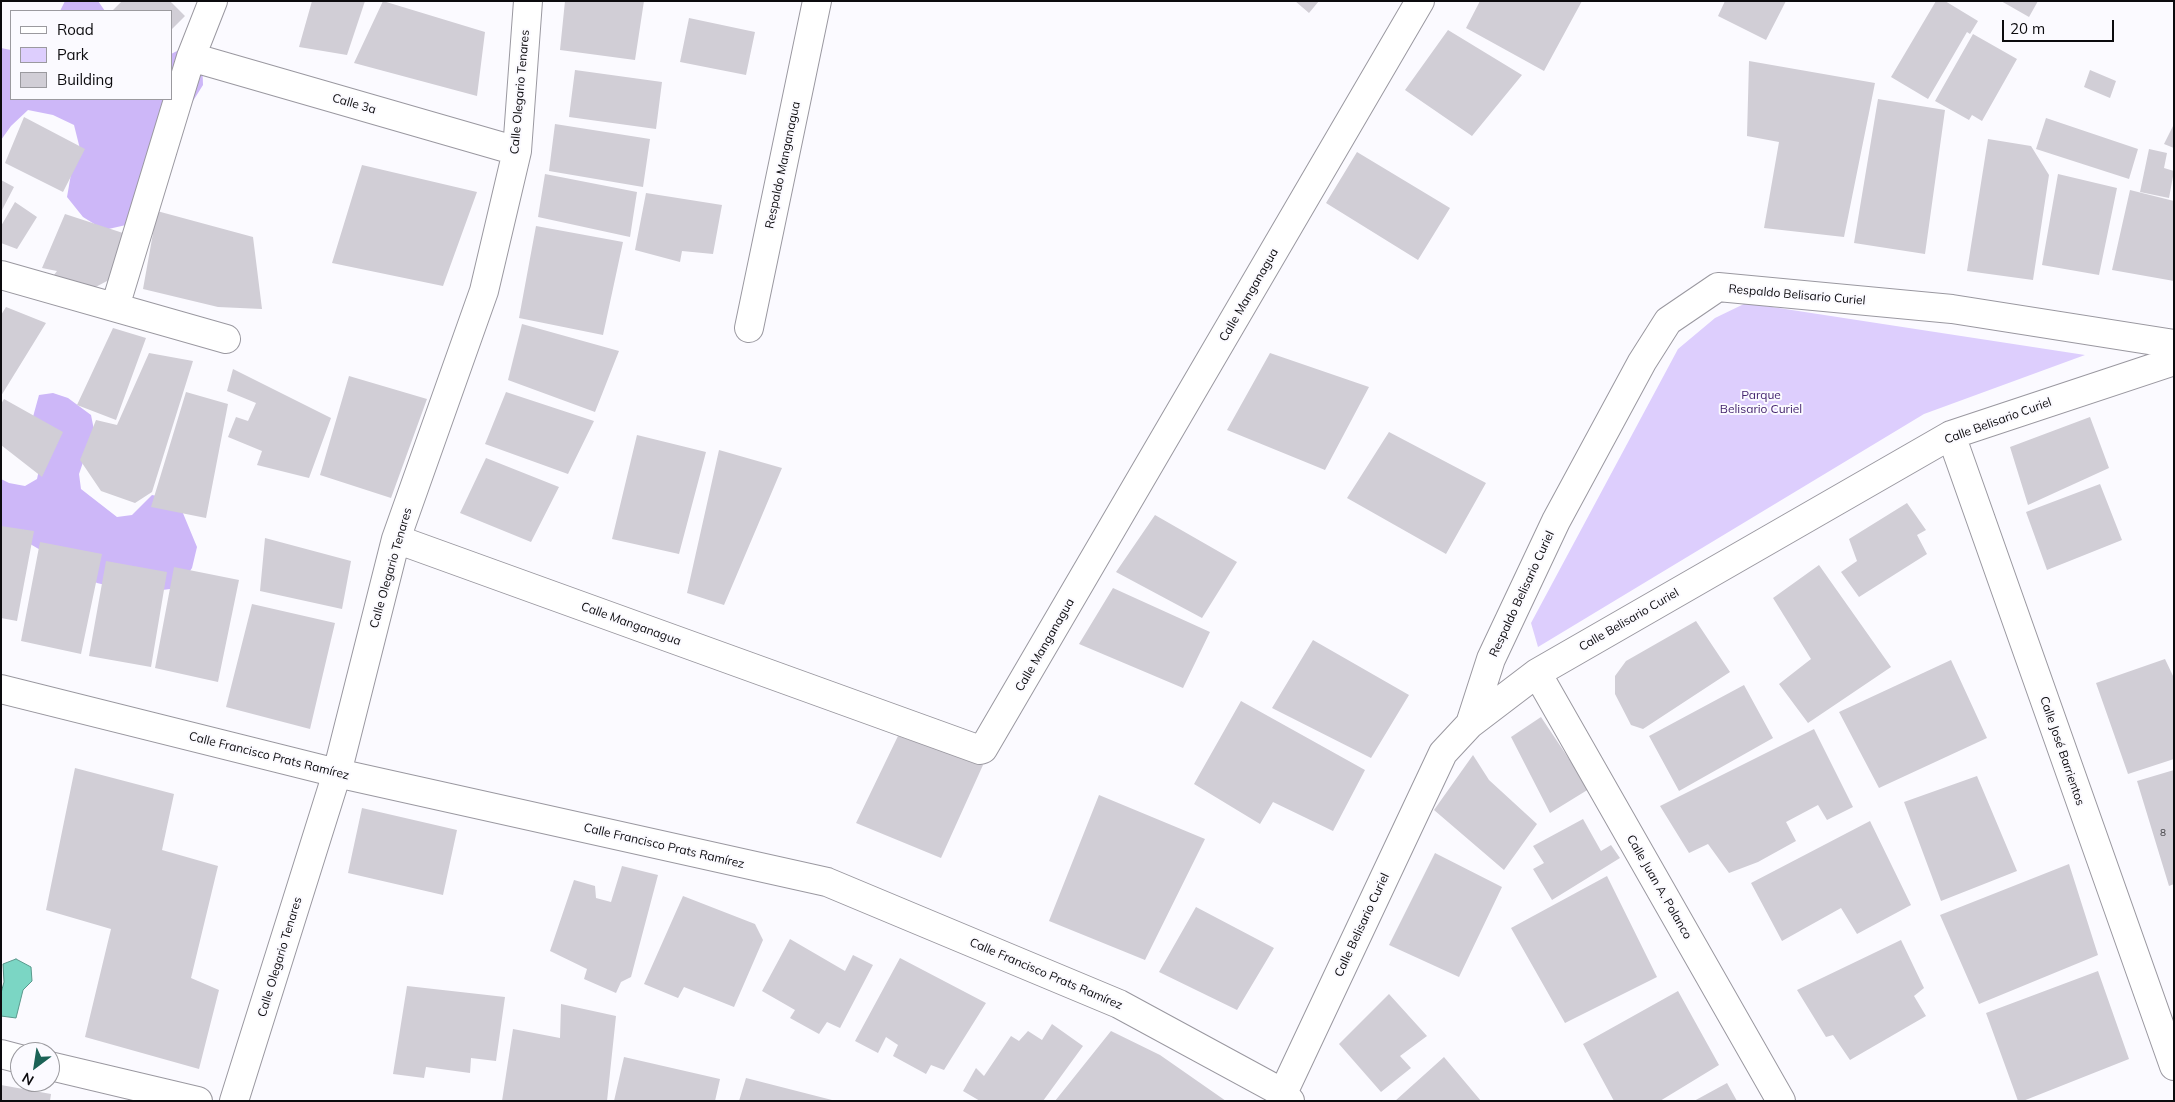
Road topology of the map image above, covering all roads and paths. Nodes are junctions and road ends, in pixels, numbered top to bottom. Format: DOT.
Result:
graph roads {
  1 [pos="213,1"];
  2 [pos="528,1"];
  3 [pos="817,1"];
  4 [pos="1420,1"];
  5 [pos="191,57"];
  6 [pos="517,151"];
  7 [pos="1,275"];
  8 [pos="115,307"];
  9 [pos="749,328"];
  10 [pos="226,339"];
  11 [pos="2174,344"];
  12 [pos="2174,361"];
  13 [pos="1951,435"];
  14 [pos="396,538"];
  15 [pos="1536,673"];
  16 [pos="1,690"];
  17 [pos="1470,724"];
  18 [pos="337,773"];
  19 [pos="2174,1066"];
  20 [pos="60,1068"];
  21 [pos="1286,1097"];
  22 [pos="198,1101"];
  23 [pos="234,1101"];
  24 [pos="1781,1101"];
  1 -- 5 [label="street"];
  2 -- 6 [label="street, Calle Olegario Tenares"];
  3 -- 9 [label="street, Respaldo Manganagua"];
  4 -- 14 [label="street, Calle Manganagua"];
  5 -- 6 [label="street, Calle 3a"];
  5 -- 8 [label="street"];
  6 -- 14 [label="street, Calle Olegario Tenares"];
  7 -- 8 [label="street"];
  8 -- 10 [label="street"];
  11 -- 17 [label="street, Respaldo Belisario Curiel"];
  12 -- 13 [label="street, Calle Belisario Curiel"];
  13 -- 15 [label="street, Calle Belisario Curiel"];
  13 -- 19 [label="street, Calle José Barrientos"];
  14 -- 18 [label="street, Calle Olegario Tenares"];
  15 -- 17 [label="street, Calle Belisario Curiel"];
  15 -- 24 [label="street, Calle Juan A. Polanco"];
  16 -- 18 [label="street, Calle Francisco Prats Ramírez"];
  17 -- 21 [label="street, Calle Belisario Curiel"];
  18 -- 21 [label="street, Calle Francisco Prats Ramírez"];
  18 -- 23 [label="street, Calle Olegario Tenares"];
  20 -- 22 [label="street"];
}
